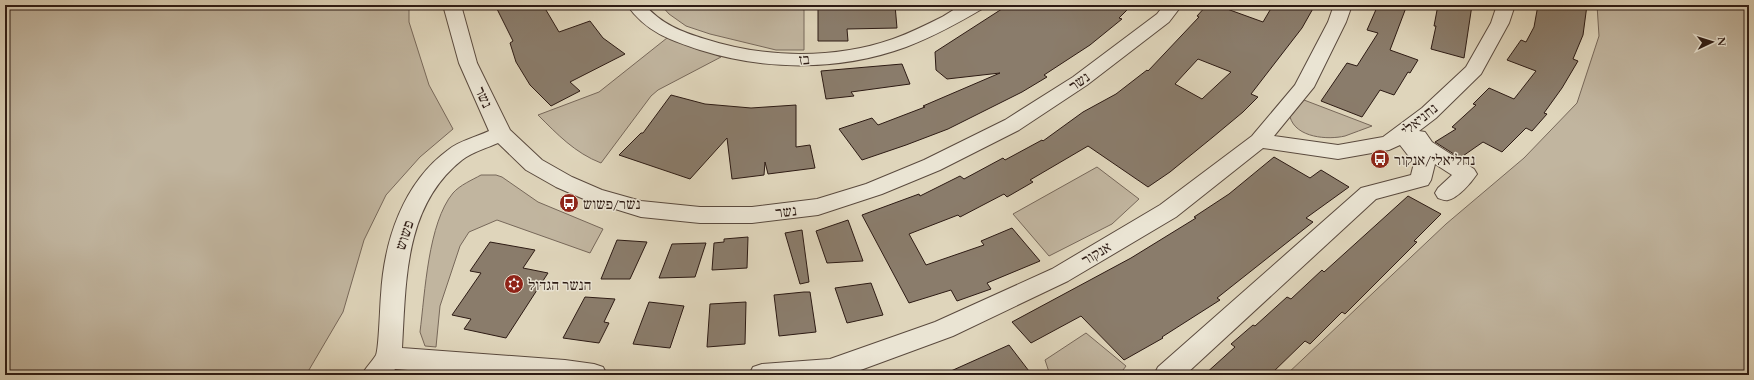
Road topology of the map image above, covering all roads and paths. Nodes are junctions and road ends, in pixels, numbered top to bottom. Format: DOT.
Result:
graph roads {
  1 [pos="452,5"];
  2 [pos="636,5"];
  3 [pos="976,5"];
  4 [pos="1173,5"];
  5 [pos="1343,5"];
  6 [pos="1506,5"];
  7 [pos="1407,130"];
  8 [pos="501,134"];
  9 [pos="1260,141"];
  10 [pos="1446,192"];
  11 [pos="382,366"];
  12 [pos="831,373"];
  13 [pos="594,375"];
  14 [pos="762,375"];
  15 [pos="1166,375"];
  1 -- 8 [label="street, נשר"];
  2 -- 3 [label="street, בז"];
  4 -- 8 [label="street, נשר"];
  5 -- 9 [label="street, אנקור"];
  6 -- 7 [label="street, נחניאלי"];
  7 -- 9 [label="street, נחניאלי"];
  7 -- 10 [label="street"];
  7 -- 15 [label="street"];
  8 -- 11 [label="street, פשוש"];
  9 -- 12 [label="street, אנקור"];
  11 -- 13 [label="street"];
  12 -- 14 [label="street, אנקור"];
}
